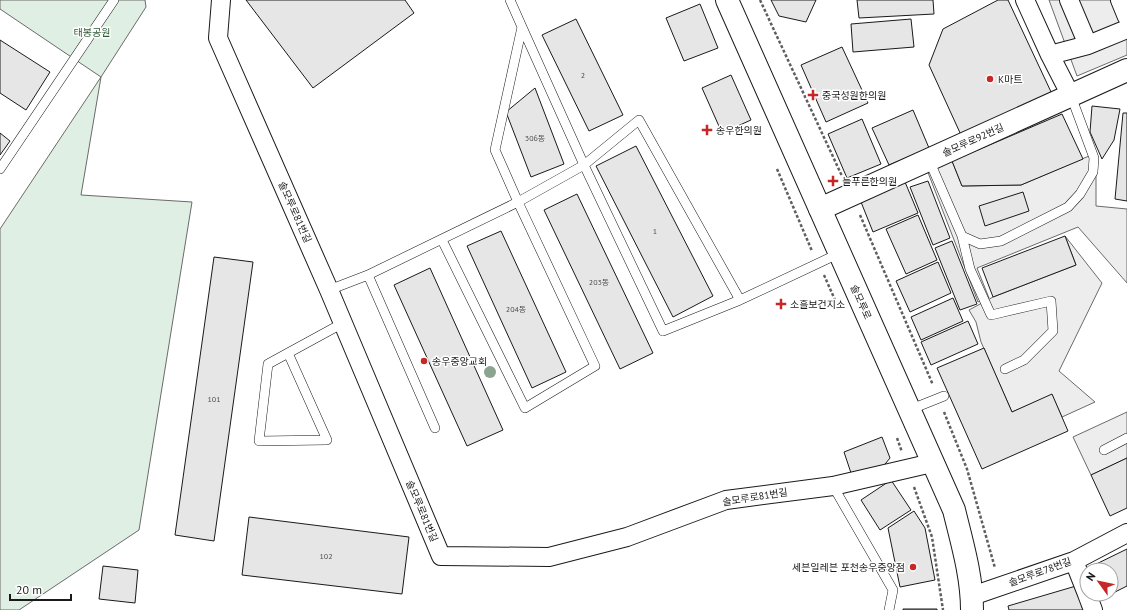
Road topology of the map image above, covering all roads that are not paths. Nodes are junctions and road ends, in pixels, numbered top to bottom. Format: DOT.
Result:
graph roads {
  1 [pos="114,0"];
  2 [pos="221,0"];
  3 [pos="510,0"];
  4 [pos="1025,0"];
  5 [pos="1069,0"];
  6 [pos="1120,0"];
  7 [pos="733,2"];
  8 [pos="1127,17"];
  9 [pos="522,27"];
  10 [pos="1127,29"];
  11 [pos="1088,45"];
  12 [pos="1050,55"];
  13 [pos="1127,70"];
  14 [pos="1071,96"];
  15 [pos="929,160"];
  16 [pos="584,165"];
  17 [pos="0,169"];
  18 [pos="518,202"];
  19 [pos="820,209"];
  20 [pos="962,236"];
  21 [pos="442,240"];
  22 [pos="840,253"];
  23 [pos="368,275"];
  24 [pos="329,290"];
  25 [pos="740,300"];
  26 [pos="343,322"];
  27 [pos="288,353"];
  28 [pos="1006,368"];
  29 [pos="941,397"];
  30 [pos="909,410"];
  31 [pos="435,428"];
  32 [pos="1127,438"];
  33 [pos="1104,450"];
  34 [pos="932,463"];
  35 [pos="833,486"];
  36 [pos="1127,532"];
  37 [pos="1074,560"];
  38 [pos="1079,573"];
  39 [pos="972,603"];
  40 [pos="889,610"];
  1 -- 17 [label="lane"];
  2 -- 24 [label="street, 솔모루로81번길"];
  3 -- 9 [label="lane"];
  4 -- 12 [label="street"];
  5 -- 11 [label="street"];
  6 -- 8 [label="street"];
  7 -- 19 [label="main road, 솔모루로"];
  9 -- 16 [label="lane"];
  9 -- 18 [label="lane"];
  10 -- 11 [label="street"];
  11 -- 12 [label="street"];
  12 -- 14 [label="street"];
  13 -- 14 [label="main road, 솔모루로92번길"];
  14 -- 15 [label="main road, 솔모루로92번길"];
  14 -- 20 [label="lane"];
  15 -- 19 [label="main road, 솔모루로92번길"];
  15 -- 20 [label="lane"];
  16 -- 18 [label="lane"];
  16 -- 25 [label="lane"];
  16 -- 25 [label="lane"];
  18 -- 21 [label="lane"];
  18 -- 21 [label="lane"];
  19 -- 22 [label="main road, 솔모루로"];
  20 -- 28 [label="lane"];
  21 -- 23 [label="lane"];
  22 -- 25 [label="lane"];
  22 -- 30 [label="main road, 솔모루로"];
  23 -- 24 [label="lane"];
  23 -- 31 [label="lane"];
  24 -- 26 [label="street, 솔모루로81번길"];
  26 -- 27 [label="lane"];
  26 -- 35 [label="street, 솔모루로81번길"];
  27 -- 27 [label="lane"];
  29 -- 30 [label="lane"];
  30 -- 34 [label="main road, 솔모루로"];
  32 -- 33 [label="lane"];
  34 -- 35 [label="street, 솔모루로81번길"];
  34 -- 39 [label="main road, 솔모루로"];
  35 -- 40 [label="lane"];
  36 -- 37 [label="street, 솔모루로78번길"];
  37 -- 38 [label="street"];
  37 -- 39 [label="street, 솔모루로78번길"];
}
